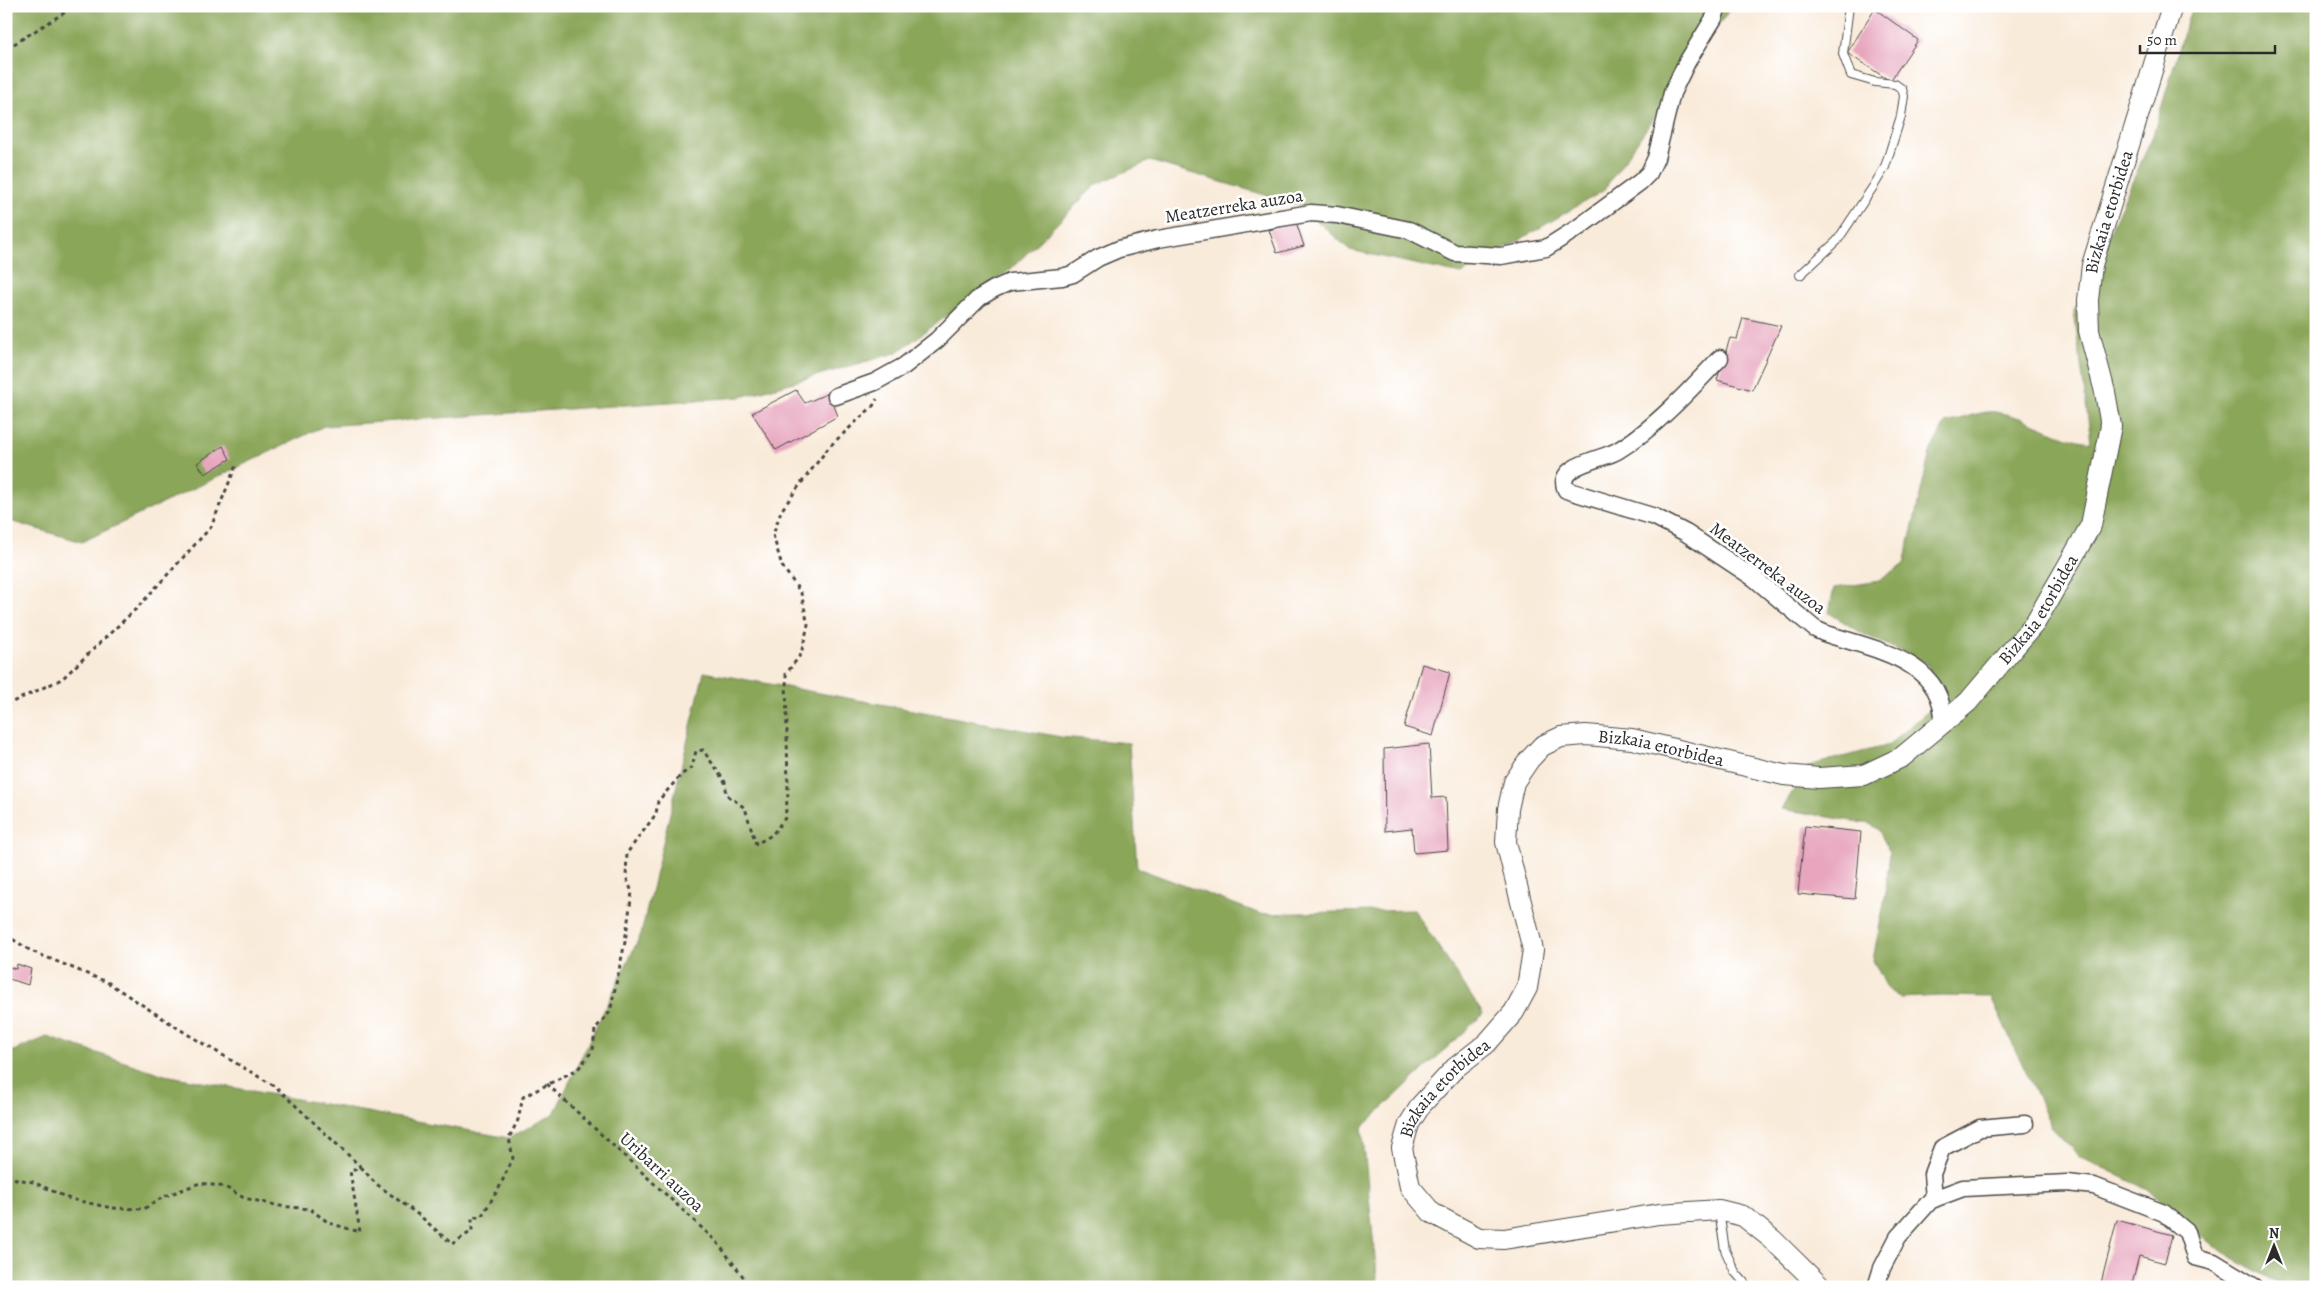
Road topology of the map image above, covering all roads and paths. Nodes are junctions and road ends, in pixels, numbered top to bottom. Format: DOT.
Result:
graph roads {
  1 [pos="75,6"];
  2 [pos="1718,6"];
  3 [pos="1849,6"];
  4 [pos="2172,6"];
  5 [pos="6,46"];
  6 [pos="1800,275"];
  7 [pos="1720,358"];
  8 [pos="890,374"];
  9 [pos="836,396"];
  10 [pos="237,464"];
  11 [pos="6,705"];
  12 [pos="1943,722"];
  13 [pos="6,935"];
  14 [pos="548,1084"];
  15 [pos="2025,1124"];
  16 [pos="362,1168"];
  17 [pos="6,1177"];
  18 [pos="1934,1199"];
  19 [pos="1719,1210"];
  20 [pos="751,1287"];
  21 [pos="1748,1287"];
  22 [pos="1821,1287"];
  23 [pos="1876,1287"];
  24 [pos="2255,1287"];
  1 -- 5 [label="path"];
  2 -- 8 [label="street, Meatzerreka auzoa"];
  3 -- 6 [label="lane"];
  4 -- 12 [label="street, Bizkaia etorbidea"];
  7 -- 12 [label="street, Meatzerreka auzoa"];
  8 -- 9 [label="street, Meatzerreka auzoa"];
  8 -- 14 [label="path"];
  10 -- 11 [label="path"];
  12 -- 19 [label="street, Bizkaia etorbidea"];
  13 -- 16 [label="path"];
  14 -- 16 [label="path"];
  14 -- 20 [label="path, Uribarri auzoa"];
  15 -- 18 [label="street"];
  16 -- 17 [label="path"];
  18 -- 23 [label="street"];
  18 -- 24 [label="street"];
  19 -- 21 [label="lane"];
  19 -- 22 [label="street, Bizkaia etorbidea"];
}
